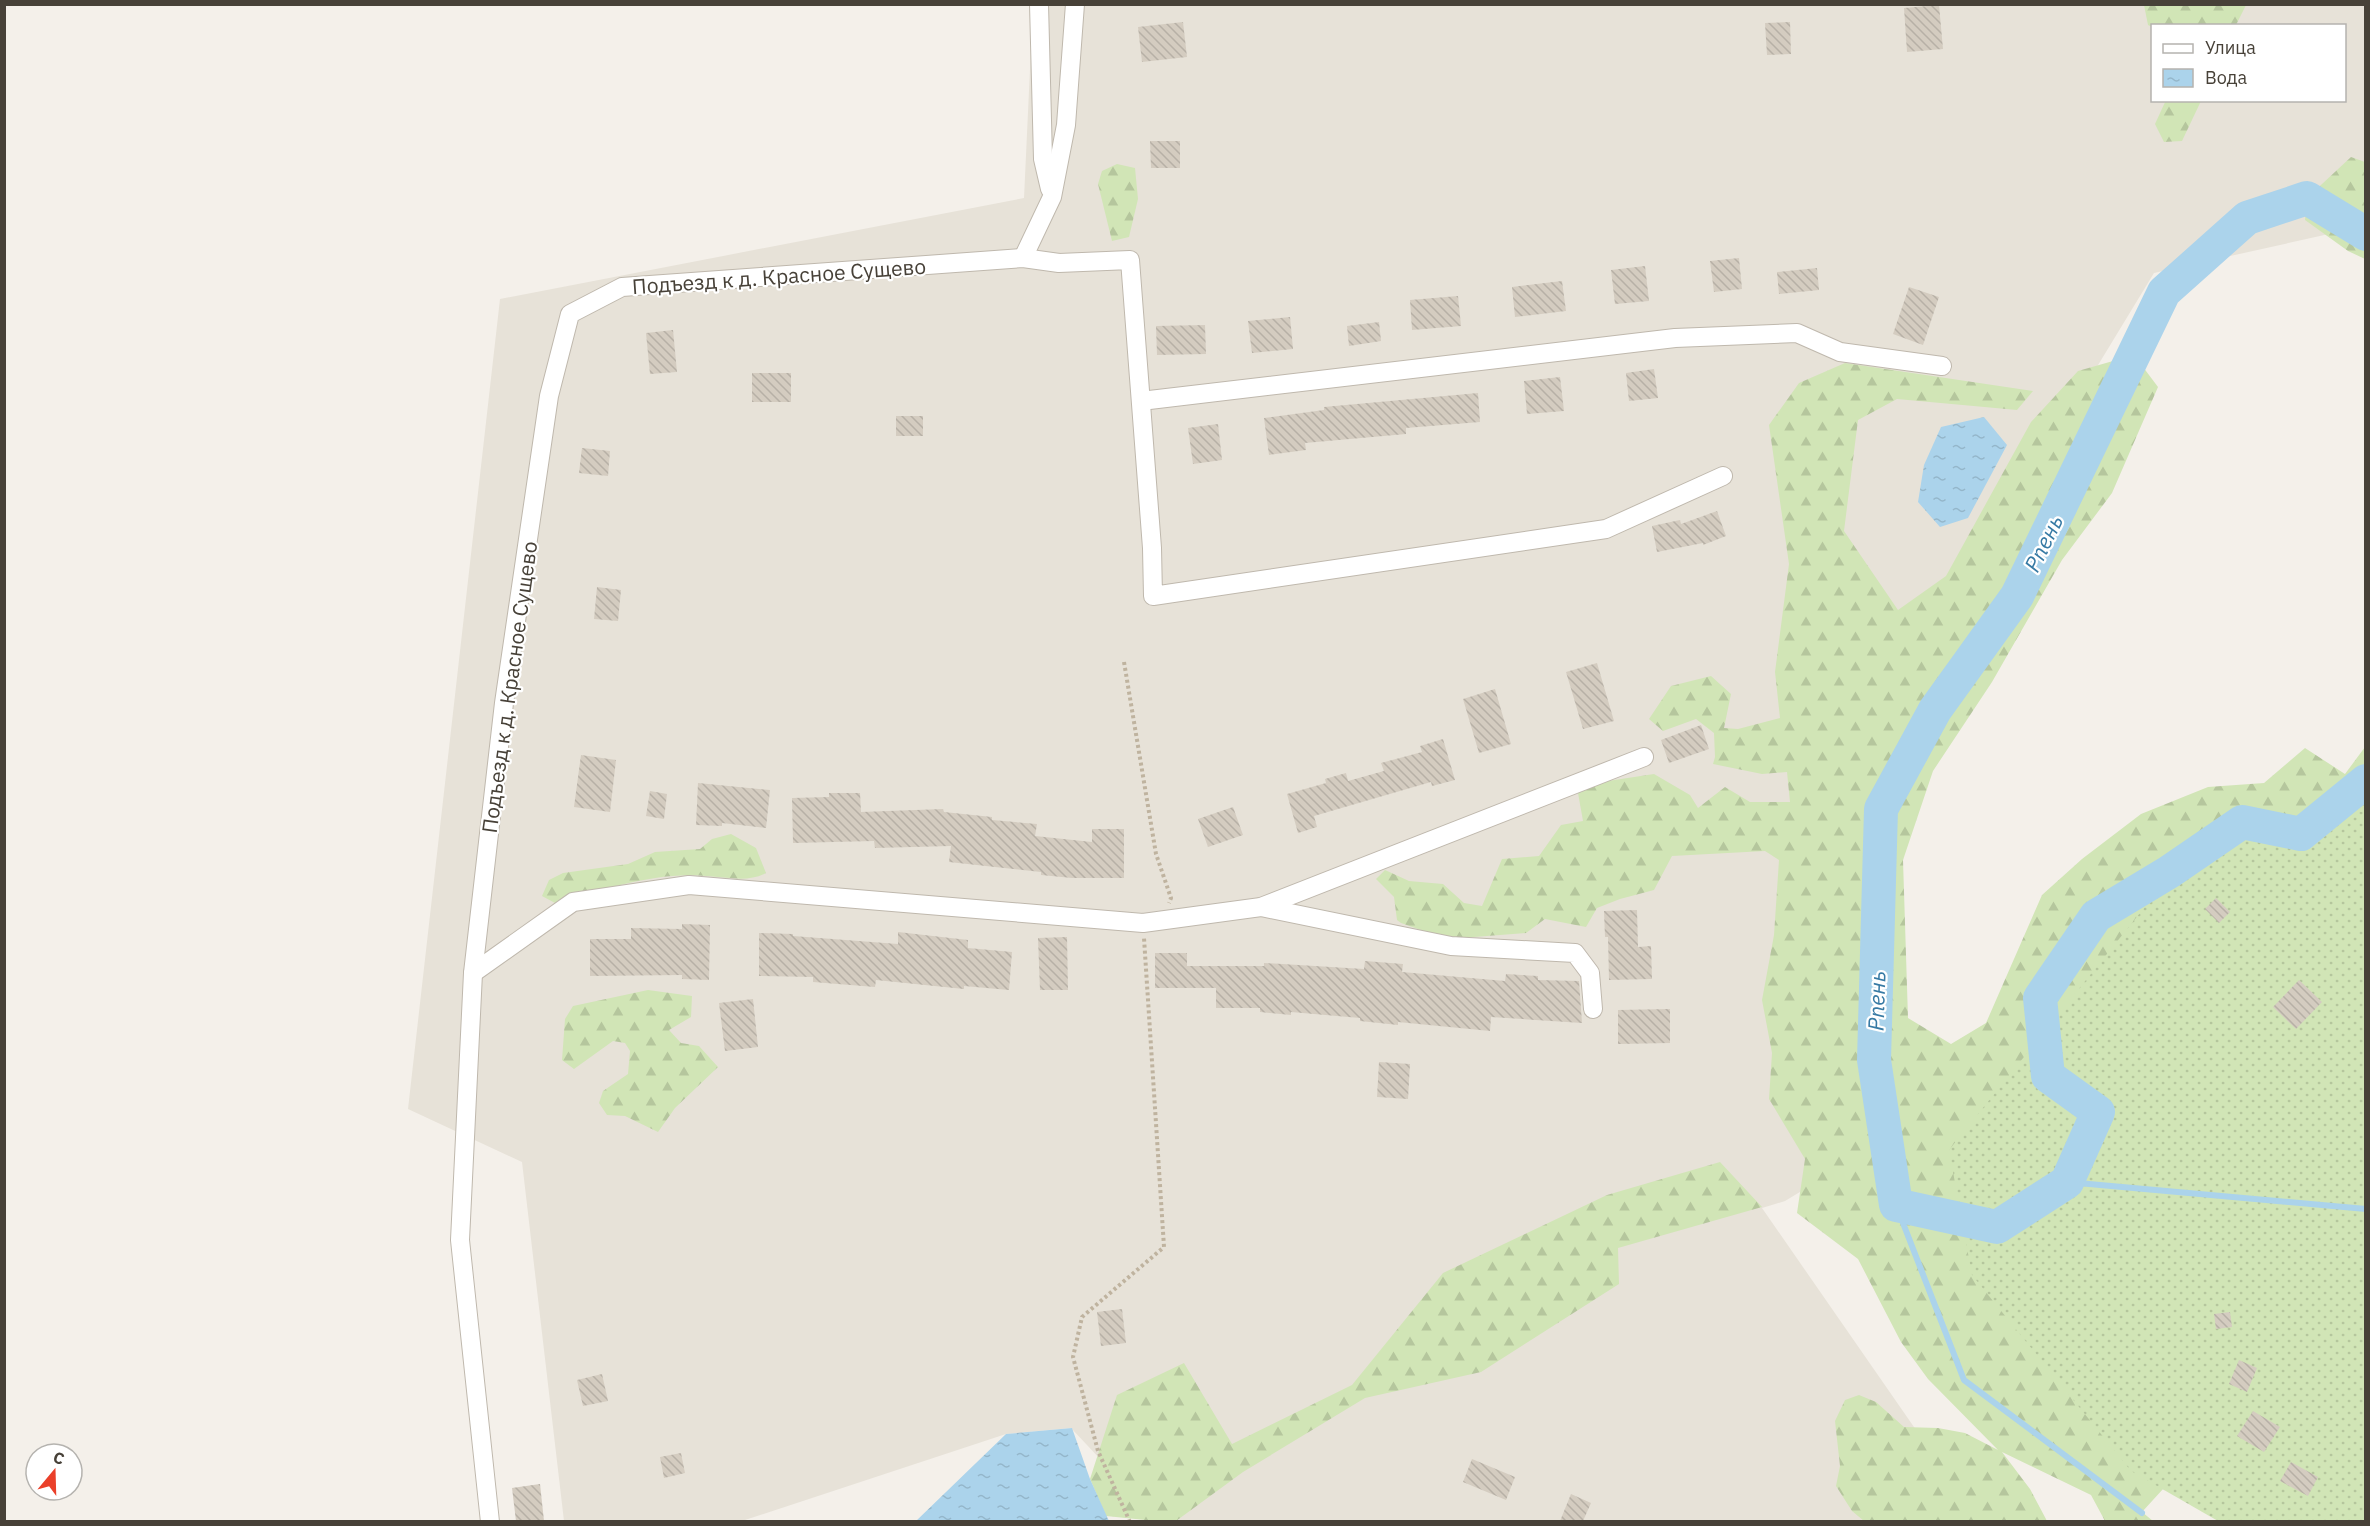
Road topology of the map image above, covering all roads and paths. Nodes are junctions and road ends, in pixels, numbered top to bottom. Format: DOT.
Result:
graph roads {
  1 [pos="1039,4"];
  2 [pos="1075,4"];
  3 [pos="1052,197"];
  4 [pos="1023,258"];
  5 [pos="1942,366"];
  6 [pos="1141,401"];
  7 [pos="1723,476"];
  8 [pos="1124,662"];
  9 [pos="1644,757"];
  10 [pos="1261,907"];
  11 [pos="1151,921"];
  12 [pos="473,973"];
  13 [pos="1593,1009"];
  14 [pos="490,1521"];
  15 [pos="1130,1521"];
  1 -- 3 [label="street"];
  2 -- 3 [label="street"];
  3 -- 4 [label="street"];
  4 -- 6 [label="street"];
  4 -- 12 [label="street, Подъезд к д. Красное Сущево"];
  5 -- 6 [label="street"];
  6 -- 7 [label="street"];
  8 -- 11 [label="path"];
  9 -- 10 [label="street"];
  10 -- 11 [label="street"];
  10 -- 13 [label="street"];
  11 -- 12 [label="street"];
  11 -- 15 [label="path"];
  12 -- 14 [label="street, Подъезд к д. Красное Сущево"];
}
